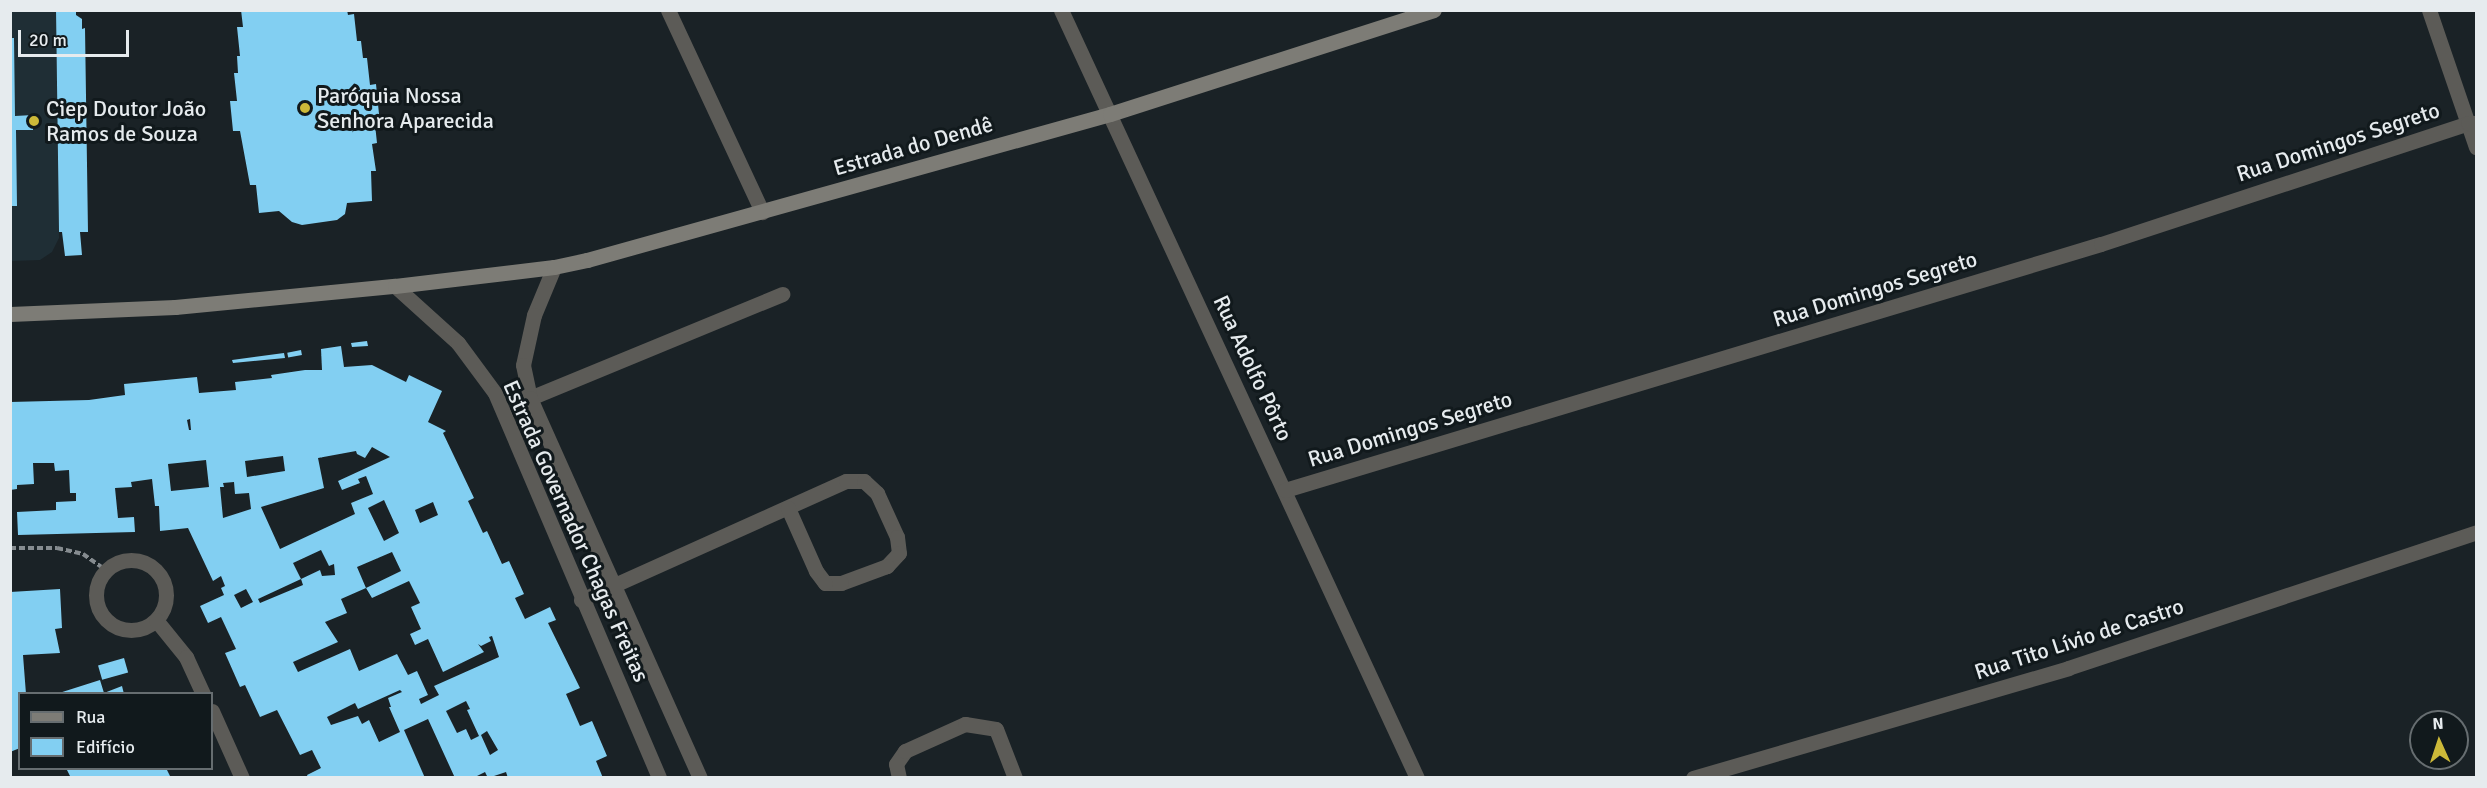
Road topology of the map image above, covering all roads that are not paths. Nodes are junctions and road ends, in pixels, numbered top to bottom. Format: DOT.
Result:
graph roads {
  1 [pos="668,10"];
  2 [pos="1061,10"];
  3 [pos="1434,10"];
  4 [pos="2429,10"];
  5 [pos="1110,114"];
  6 [pos="2472,123"];
  7 [pos="2476,147"];
  8 [pos="762,212"];
  9 [pos="554,267"];
  10 [pos="395,286"];
  11 [pos="782,294"];
  12 [pos="10,314"];
  13 [pos="530,398"];
  14 [pos="1285,490"];
  15 [pos="788,508"];
  16 [pos="2476,532"];
  17 [pos="612,586"];
  18 [pos="582,600"];
  19 [pos="156,620"];
  20 [pos="203,692"];
  21 [pos="213,713"];
  22 [pos="242,777"];
  23 [pos="659,777"];
  24 [pos="700,777"];
  25 [pos="899,777"];
  26 [pos="1015,777"];
  27 [pos="1417,777"];
  28 [pos="1693,777"];
  1 -- 8 [label="street"];
  2 -- 5 [label="street, Rua Adolfo Pôrto"];
  3 -- 5 [label="main road, Estrada do Dendê"];
  4 -- 6 [label="street"];
  5 -- 8 [label="main road, Estrada do Dendê"];
  5 -- 14 [label="street, Rua Adolfo Pôrto"];
  6 -- 7 [label="street"];
  6 -- 14 [label="street, Rua Domingos Segreto"];
  8 -- 9 [label="main road, Estrada do Dendê"];
  9 -- 10 [label="main road, Estrada do Dendê"];
  9 -- 13 [label="street, Estrada Governador Chagas Freitas"];
  10 -- 12 [label="main road"];
  10 -- 18 [label="street, Estrada Governador Chagas Freitas"];
  11 -- 13 [label="street"];
  13 -- 17 [label="street, Estrada Governador Chagas Freitas"];
  14 -- 27 [label="street, Rua Adolfo Pôrto"];
  15 -- 15 [label="street"];
  15 -- 17 [label="street"];
  16 -- 28 [label="street, Rua Tito Lívio de Castro"];
  17 -- 18 [label="street"];
  17 -- 24 [label="street, Estrada Governador Chagas Freitas"];
  18 -- 23 [label="street, Estrada Governador Chagas Freitas"];
  19 -- 19 [label="street"];
  19 -- 20 [label="street"];
  21 -- 22 [label="street"];
  25 -- 26 [label="street"];
}
